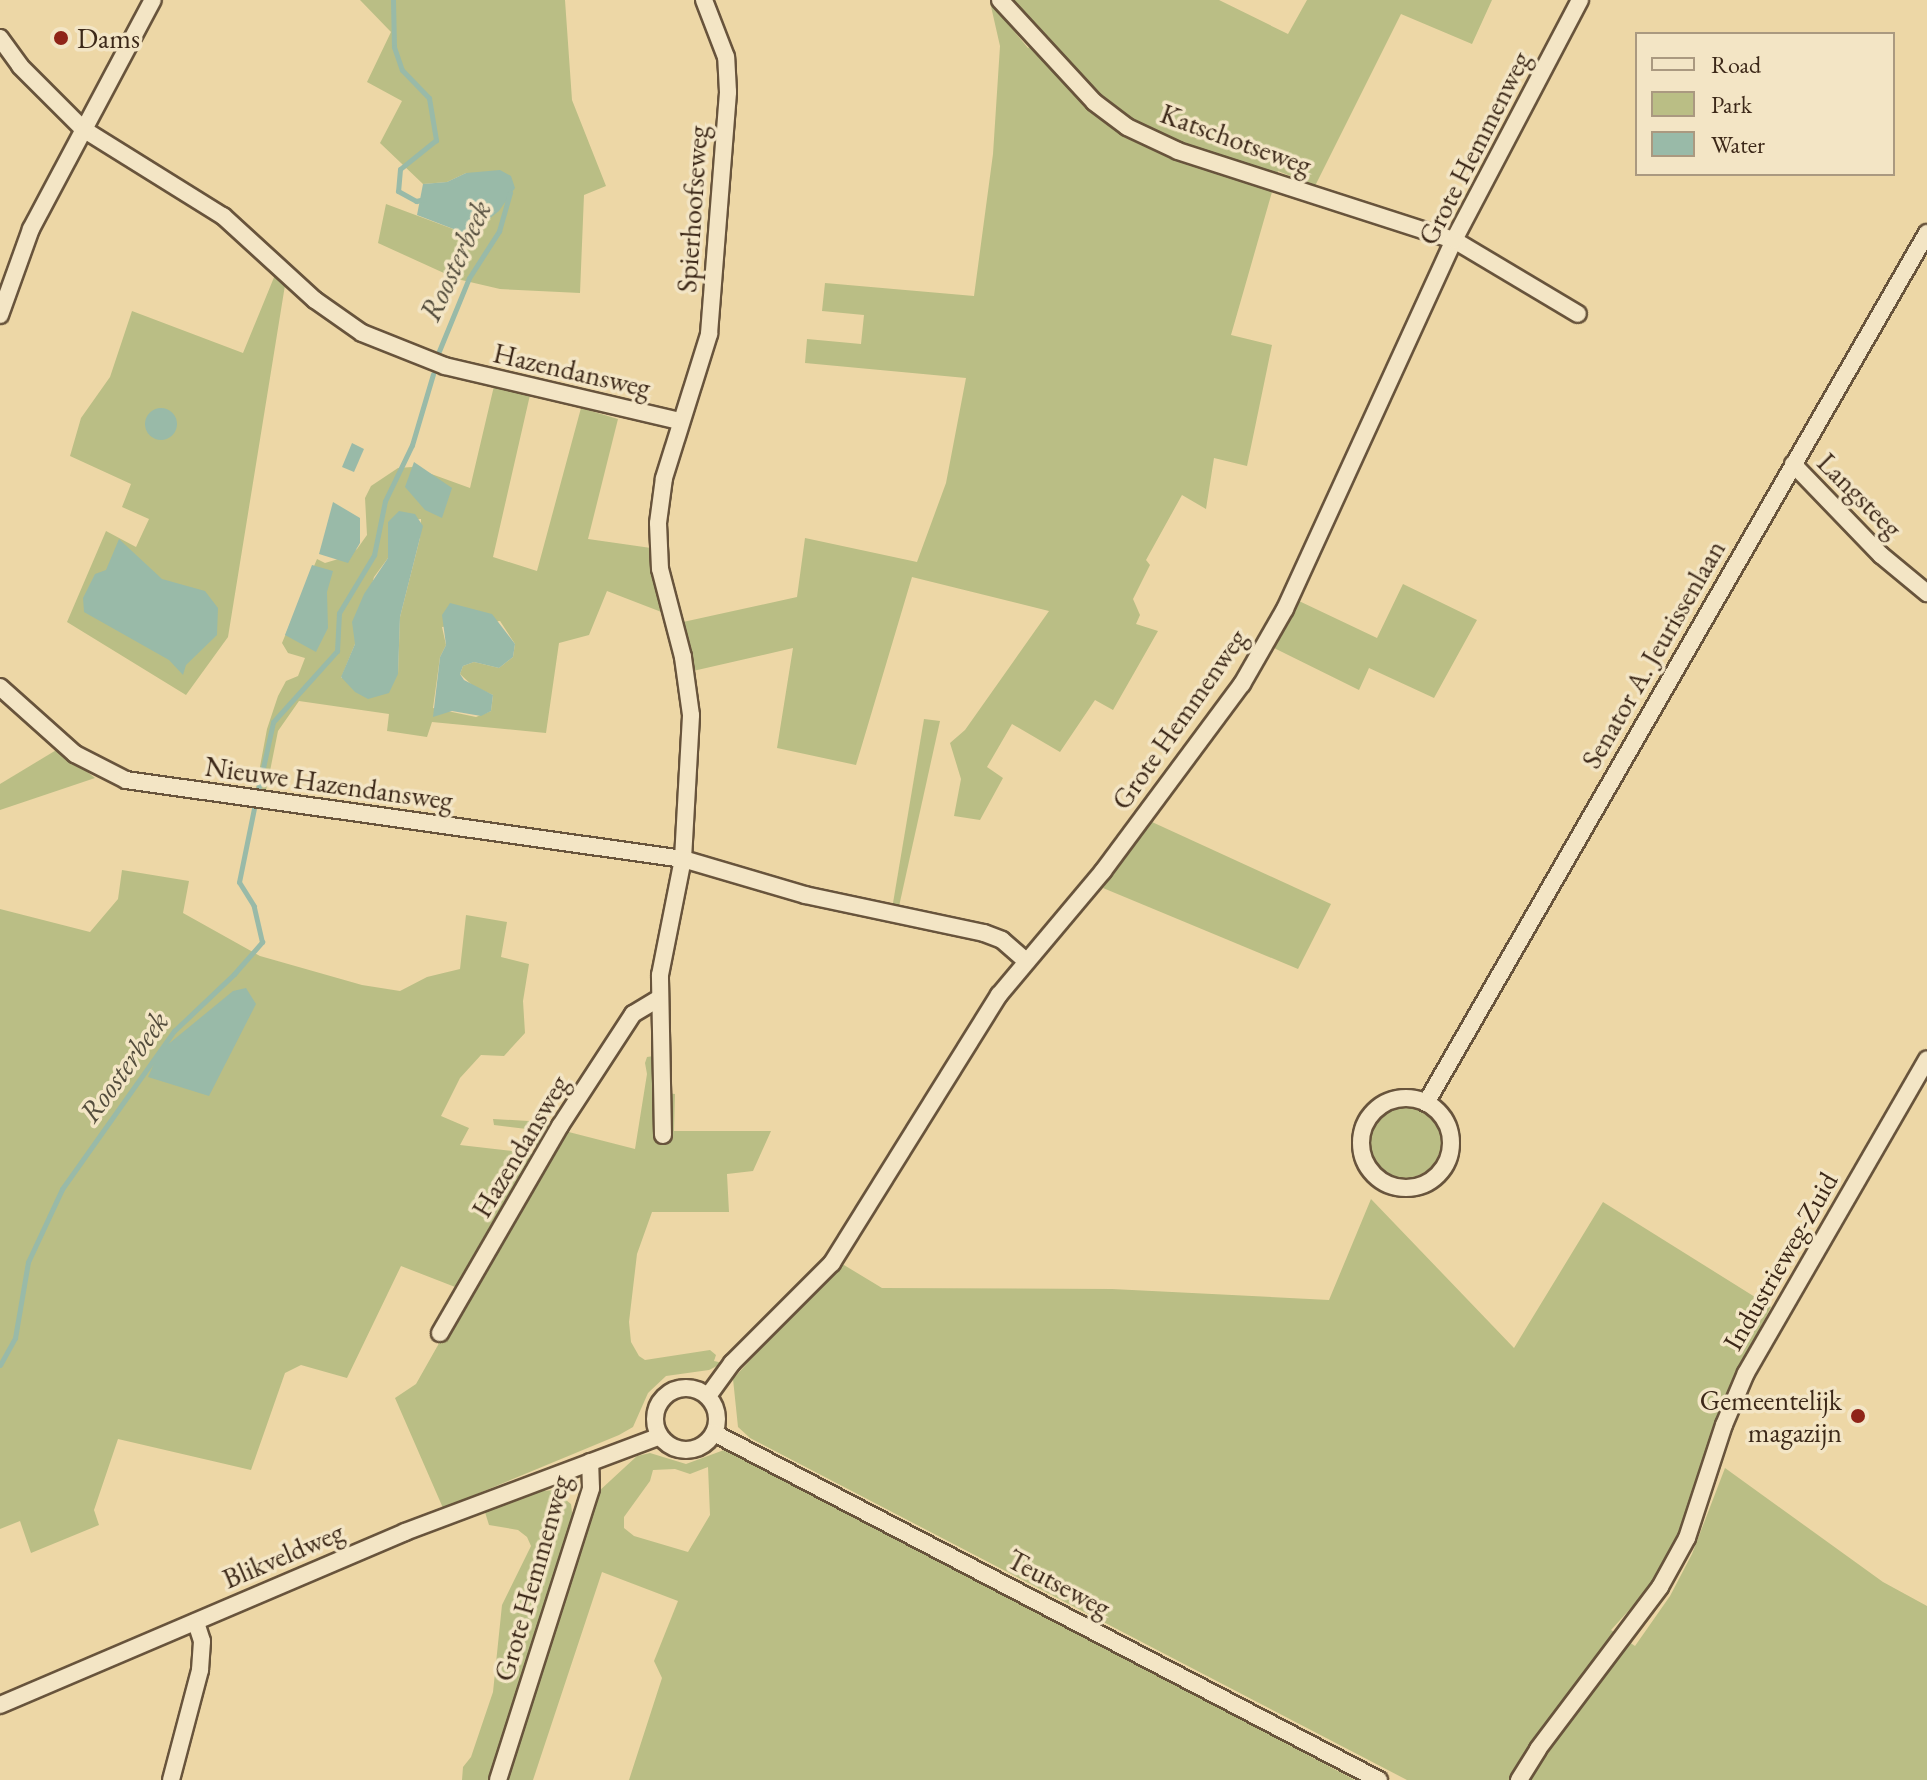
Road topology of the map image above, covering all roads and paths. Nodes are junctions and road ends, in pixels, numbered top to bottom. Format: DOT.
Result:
graph roads {
  1 [pos="153,0"];
  2 [pos="704,0"];
  3 [pos="1000,0"];
  4 [pos="1580,0"];
  5 [pos="0,38"];
  6 [pos="83,129"];
  7 [pos="1927,233"];
  8 [pos="1454,240"];
  9 [pos="1578,314"];
  10 [pos="0,315"];
  11 [pos="680,421"];
  12 [pos="1793,464"];
  13 [pos="1927,593"];
  14 [pos="0,687"];
  15 [pos="683,859"];
  16 [pos="1025,960"];
  17 [pos="658,999"];
  18 [pos="1927,1059"];
  19 [pos="1426,1103"];
  20 [pos="663,1135"];
  21 [pos="440,1333"];
  22 [pos="708,1396"];
  23 [pos="714,1433"];
  24 [pos="660,1436"];
  25 [pos="590,1462"];
  26 [pos="196,1622"];
  27 [pos="0,1705"];
  28 [pos="171,1780"];
  29 [pos="498,1780"];
  30 [pos="1379,1780"];
  31 [pos="1519,1780"];
  1 -- 6 [label="street"];
  2 -- 11 [label="street, Spierhoofseweg"];
  3 -- 8 [label="street, Katschotseweg"];
  4 -- 8 [label="street, Grote Hemmenweg"];
  5 -- 6 [label="street, Hazendansweg"];
  6 -- 10 [label="street"];
  6 -- 11 [label="street, Hazendansweg"];
  7 -- 12 [label="street, Senator A. Jeurissenlaan"];
  8 -- 9 [label="street"];
  8 -- 16 [label="street, Grote Hemmenweg"];
  11 -- 15 [label="street, Hazendansweg"];
  12 -- 13 [label="street, Langsteeg"];
  12 -- 19 [label="street, Senator A. Jeurissenlaan"];
  14 -- 15 [label="street, Nieuwe Hazendansweg"];
  15 -- 16 [label="street"];
  15 -- 17 [label="street, Hazendansweg"];
  16 -- 22 [label="street, Grote Hemmenweg"];
  17 -- 20 [label="street, Hazendansweg"];
  17 -- 21 [label="street, Hazendansweg"];
  18 -- 31 [label="street, Industrieweg-Zuid"];
  19 -- 19 [label="street"];
  22 -- 23 [label="street"];
  22 -- 24 [label="street"];
  23 -- 24 [label="street"];
  23 -- 30 [label="street, Teutseweg"];
  24 -- 25 [label="street, Grote Hemmenweg"];
  25 -- 26 [label="street, Blikveldweg"];
  25 -- 29 [label="street, Grote Hemmenweg"];
  26 -- 27 [label="street, Blikveldweg"];
  26 -- 28 [label="street"];
}
